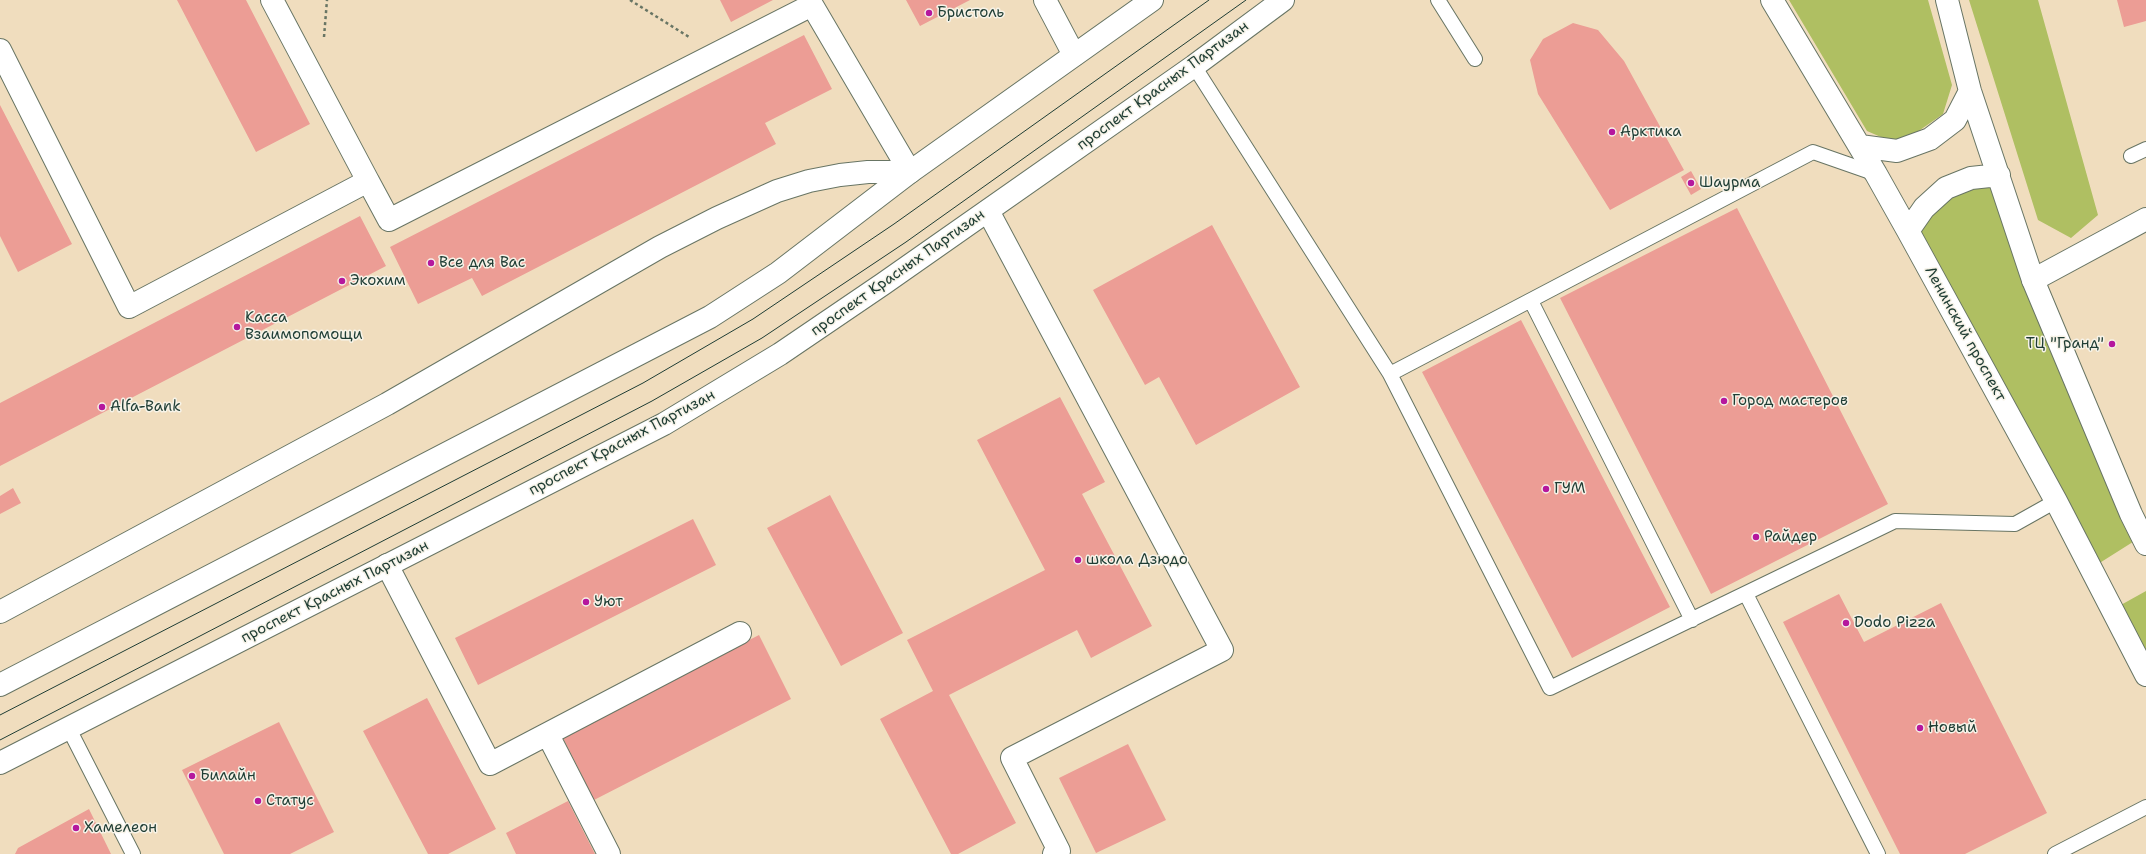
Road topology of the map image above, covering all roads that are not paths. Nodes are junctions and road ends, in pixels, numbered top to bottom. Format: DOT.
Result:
graph roads {
  1 [pos="272,0"];
  2 [pos="1045,0"];
  3 [pos="1152,0"];
  4 [pos="1283,0"];
  5 [pos="1438,0"];
  6 [pos="1772,0"];
  7 [pos="1947,0"];
  8 [pos="811,2"];
  9 [pos="0,50"];
  10 [pos="1074,55"];
  11 [pos="1475,59"];
  12 [pos="1194,66"];
  13 [pos="1970,91"];
  14 [pos="1860,146"];
  15 [pos="2146,149"];
  16 [pos="2131,156"];
  17 [pos="910,172"];
  18 [pos="1876,174"];
  19 [pos="1999,175"];
  20 [pos="368,181"];
  21 [pos="988,211"];
  22 [pos="2146,219"];
  23 [pos="1908,231"];
  24 [pos="2033,280"];
  25 [pos="1531,302"];
  26 [pos="1390,374"];
  27 [pos="2056,501"];
  28 [pos="2146,544"];
  29 [pos="387,565"];
  30 [pos="1746,594"];
  31 [pos="0,612"];
  32 [pos="1692,620"];
  33 [pos="740,633"];
  34 [pos="2146,675"];
  35 [pos="0,685"];
  36 [pos="68,727"];
  37 [pos="548,734"];
  38 [pos="0,763"];
  39 [pos="2146,807"];
  40 [pos="133,854"];
  41 [pos="609,854"];
  42 [pos="1054,854"];
  43 [pos="1878,854"];
  44 [pos="2055,854"];
  1 -- 20 [label="main road"];
  2 -- 10 [label="main road"];
  3 -- 10 [label="main road"];
  4 -- 12 [label="main road, проспект Красных Партизан"];
  5 -- 11 [label="lane"];
  6 -- 14 [label="main road, Ленинский проспект"];
  7 -- 13 [label="main road"];
  8 -- 17 [label="main road"];
  8 -- 20 [label="main road"];
  9 -- 20 [label="main road"];
  10 -- 17 [label="main road"];
  12 -- 21 [label="main road, проспект Красных Партизан"];
  12 -- 26 [label="lane"];
  13 -- 14 [label="main road"];
  13 -- 19 [label="main road"];
  14 -- 18 [label="main road, Ленинский проспект"];
  15 -- 16 [label="lane"];
  17 -- 31 [label="main road"];
  17 -- 35 [label="main road"];
  18 -- 23 [label="main road, Ленинский проспект"];
  18 -- 25 [label="lane"];
  19 -- 23 [label="main road"];
  19 -- 24 [label="main road"];
  21 -- 29 [label="main road, проспект Красных Партизан"];
  21 -- 42 [label="main road"];
  22 -- 24 [label="main road"];
  23 -- 27 [label="main road, Ленинский проспект"];
  24 -- 28 [label="main road"];
  25 -- 26 [label="lane"];
  25 -- 32 [label="lane"];
  26 -- 32 [label="lane"];
  27 -- 30 [label="lane"];
  27 -- 34 [label="main road, Ленинский проспект"];
  29 -- 36 [label="main road, проспект Красных Партизан"];
  29 -- 37 [label="main road"];
  30 -- 32 [label="lane"];
  30 -- 43 [label="lane"];
  33 -- 37 [label="main road"];
  36 -- 38 [label="main road, проспект Красных Партизан"];
  36 -- 40 [label="lane"];
  37 -- 41 [label="main road"];
  39 -- 44 [label="lane"];
}
